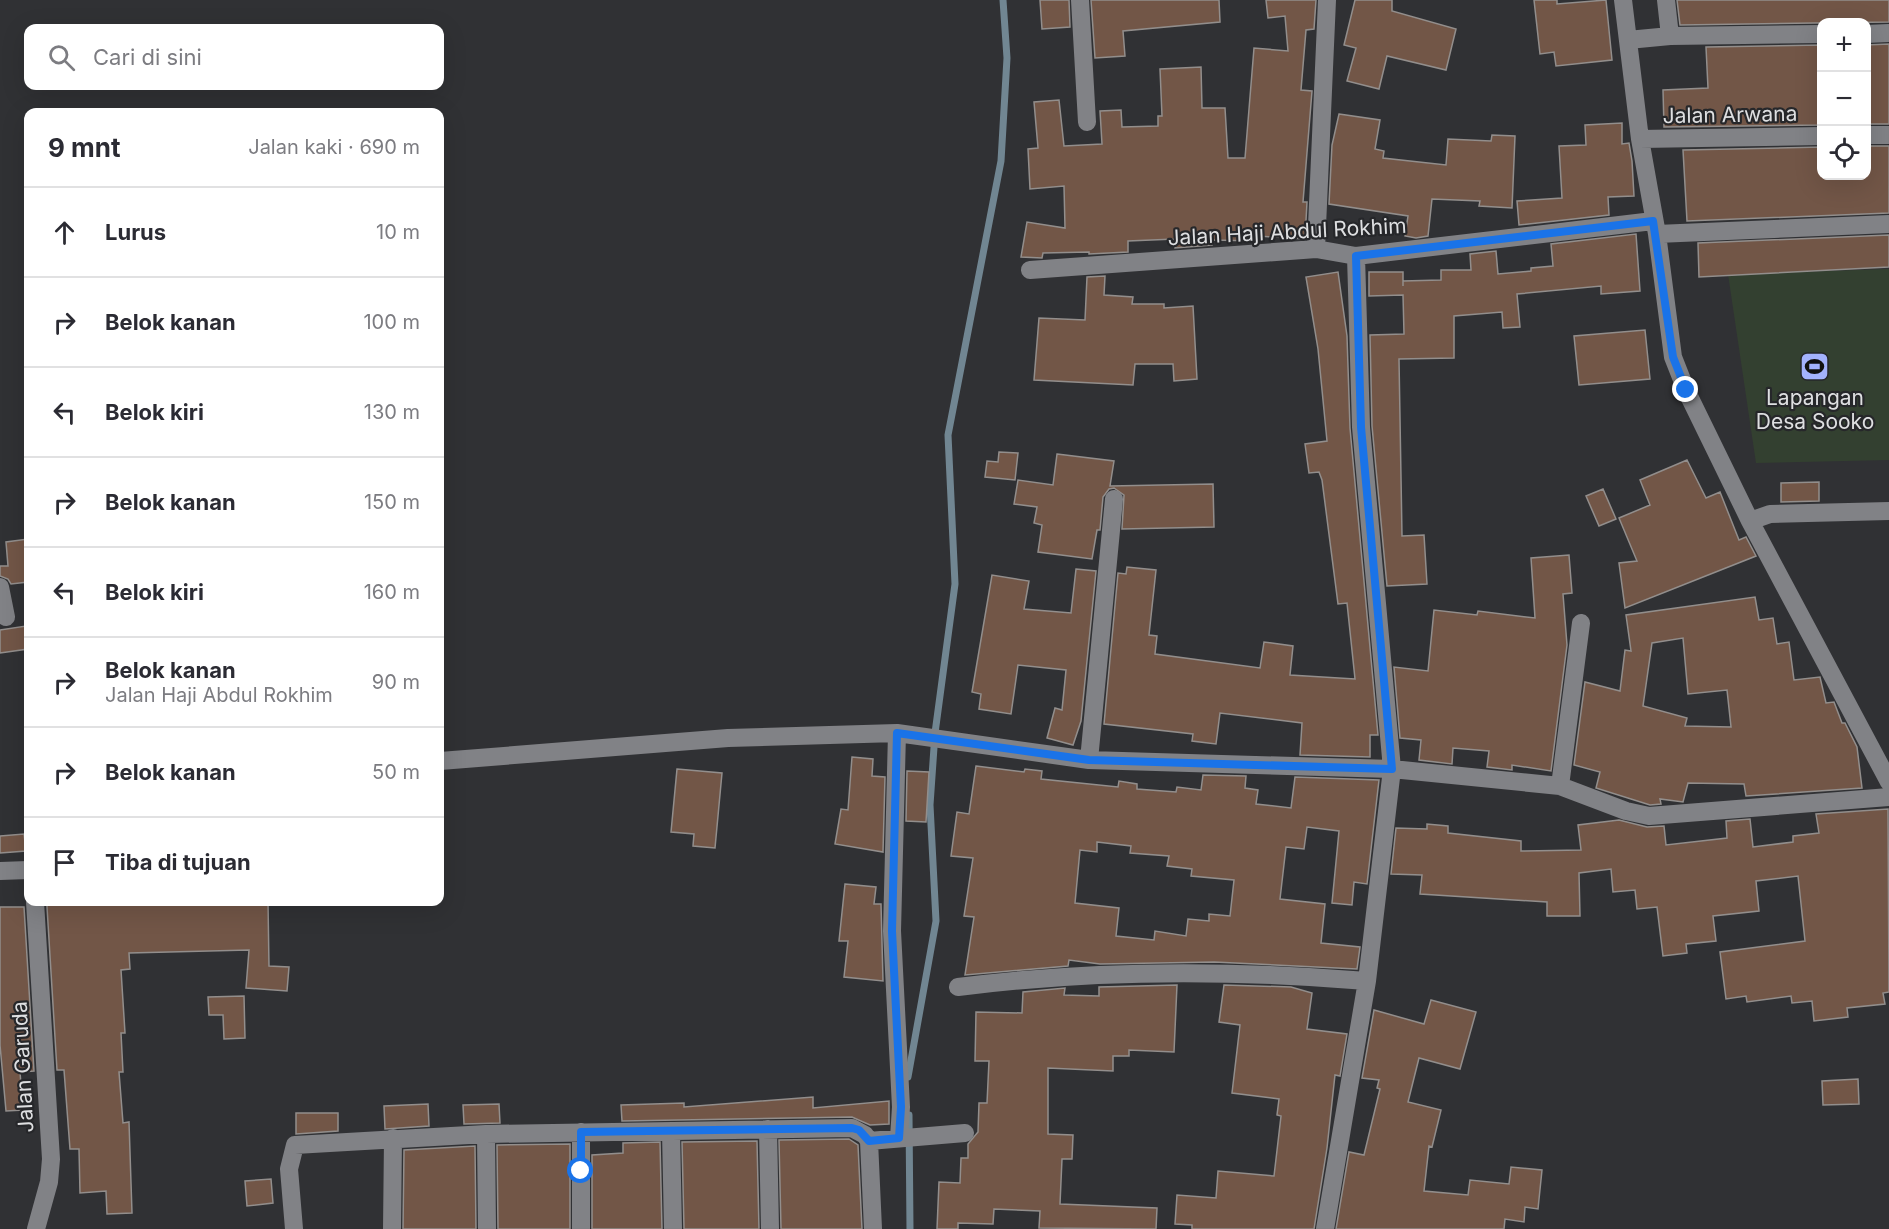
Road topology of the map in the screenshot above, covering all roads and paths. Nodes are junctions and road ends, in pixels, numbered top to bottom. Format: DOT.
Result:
graph roads {
  1 [pos="1080,0"];
  2 [pos="1328,0"];
  3 [pos="1623,0"];
  4 [pos="1666,0"];
  5 [pos="1889,33"];
  6 [pos="1817,34"];
  7 [pos="1871,34"];
  8 [pos="1670,36"];
  9 [pos="1628,40"];
  10 [pos="1087,122"];
  11 [pos="1871,135"];
  12 [pos="1889,135"];
  13 [pos="1817,136"];
  14 [pos="1640,140"];
  15 [pos="1889,224"];
  16 [pos="1655,227"];
  17 [pos="1316,249"];
  18 [pos="1356,256"];
  19 [pos="1030,270"];
  20 [pos="1114,499"];
  21 [pos="1889,511"];
  22 [pos="1750,520"];
  23 [pos="0,587"];
  24 [pos="6,617"];
  25 [pos="1581,623"];
  26 [pos="897,733"];
  27 [pos="1089,760"];
  28 [pos="444,761"];
  29 [pos="1392,769"];
  30 [pos="1889,782"];
  31 [pos="1560,786"];
  32 [pos="1889,797"];
  33 [pos="24,870"];
  34 [pos="0,871"];
  35 [pos="35,906"];
  36 [pos="1367,981"];
  37 [pos="958,987"];
  38 [pos="768,1129"];
  39 [pos="671,1131"];
  40 [pos="581,1132"];
  41 [pos="965,1133"];
  42 [pos="486,1134"];
  43 [pos="393,1138"];
  44 [pos="907,1138"];
  45 [pos="869,1141"];
  46 [pos="36,1229"];
  47 [pos="294,1229"];
  48 [pos="393,1229"];
  49 [pos="487,1229"];
  50 [pos="581,1229"];
  51 [pos="673,1229"];
  52 [pos="770,1229"];
  53 [pos="873,1229"];
  54 [pos="1325,1229"];
  1 -- 10 [label="street"];
  2 -- 17 [label="street"];
  3 -- 9 [label="street"];
  4 -- 8 [label="street"];
  5 -- 7 [label="street"];
  6 -- 8 [label="street"];
  8 -- 9 [label="street"];
  9 -- 14 [label="street"];
  11 -- 12 [label="street"];
  13 -- 14 [label="street, Jalan Arwana"];
  14 -- 16 [label="street"];
  15 -- 16 [label="street, Jalan Haji Abdul Rokhim"];
  16 -- 18 [label="street, Jalan Haji Abdul Rokhim"];
  16 -- 22 [label="street"];
  17 -- 18 [label="street, Jalan Haji Abdul Rokhim"];
  17 -- 19 [label="street, Jalan Haji Abdul Rokhim"];
  18 -- 29 [label="street"];
  20 -- 27 [label="street"];
  21 -- 22 [label="street"];
  22 -- 30 [label="street"];
  23 -- 24 [label="street"];
  25 -- 31 [label="street"];
  26 -- 27 [label="street"];
  26 -- 28 [label="street"];
  26 -- 44 [label="street"];
  27 -- 29 [label="street"];
  29 -- 31 [label="street"];
  29 -- 36 [label="street"];
  31 -- 32 [label="street"];
  33 -- 34 [label="street"];
  35 -- 46 [label="street, Jalan Garuda"];
  36 -- 37 [label="street"];
  36 -- 54 [label="street"];
  38 -- 39 [label="street"];
  38 -- 45 [label="street"];
  38 -- 52 [label="street"];
  39 -- 40 [label="street"];
  39 -- 51 [label="street"];
  40 -- 42 [label="street"];
  40 -- 50 [label="street"];
  41 -- 44 [label="street"];
  42 -- 43 [label="street"];
  42 -- 49 [label="street"];
  43 -- 47 [label="street"];
  43 -- 48 [label="street"];
  44 -- 45 [label="street"];
  45 -- 53 [label="street"];
}
